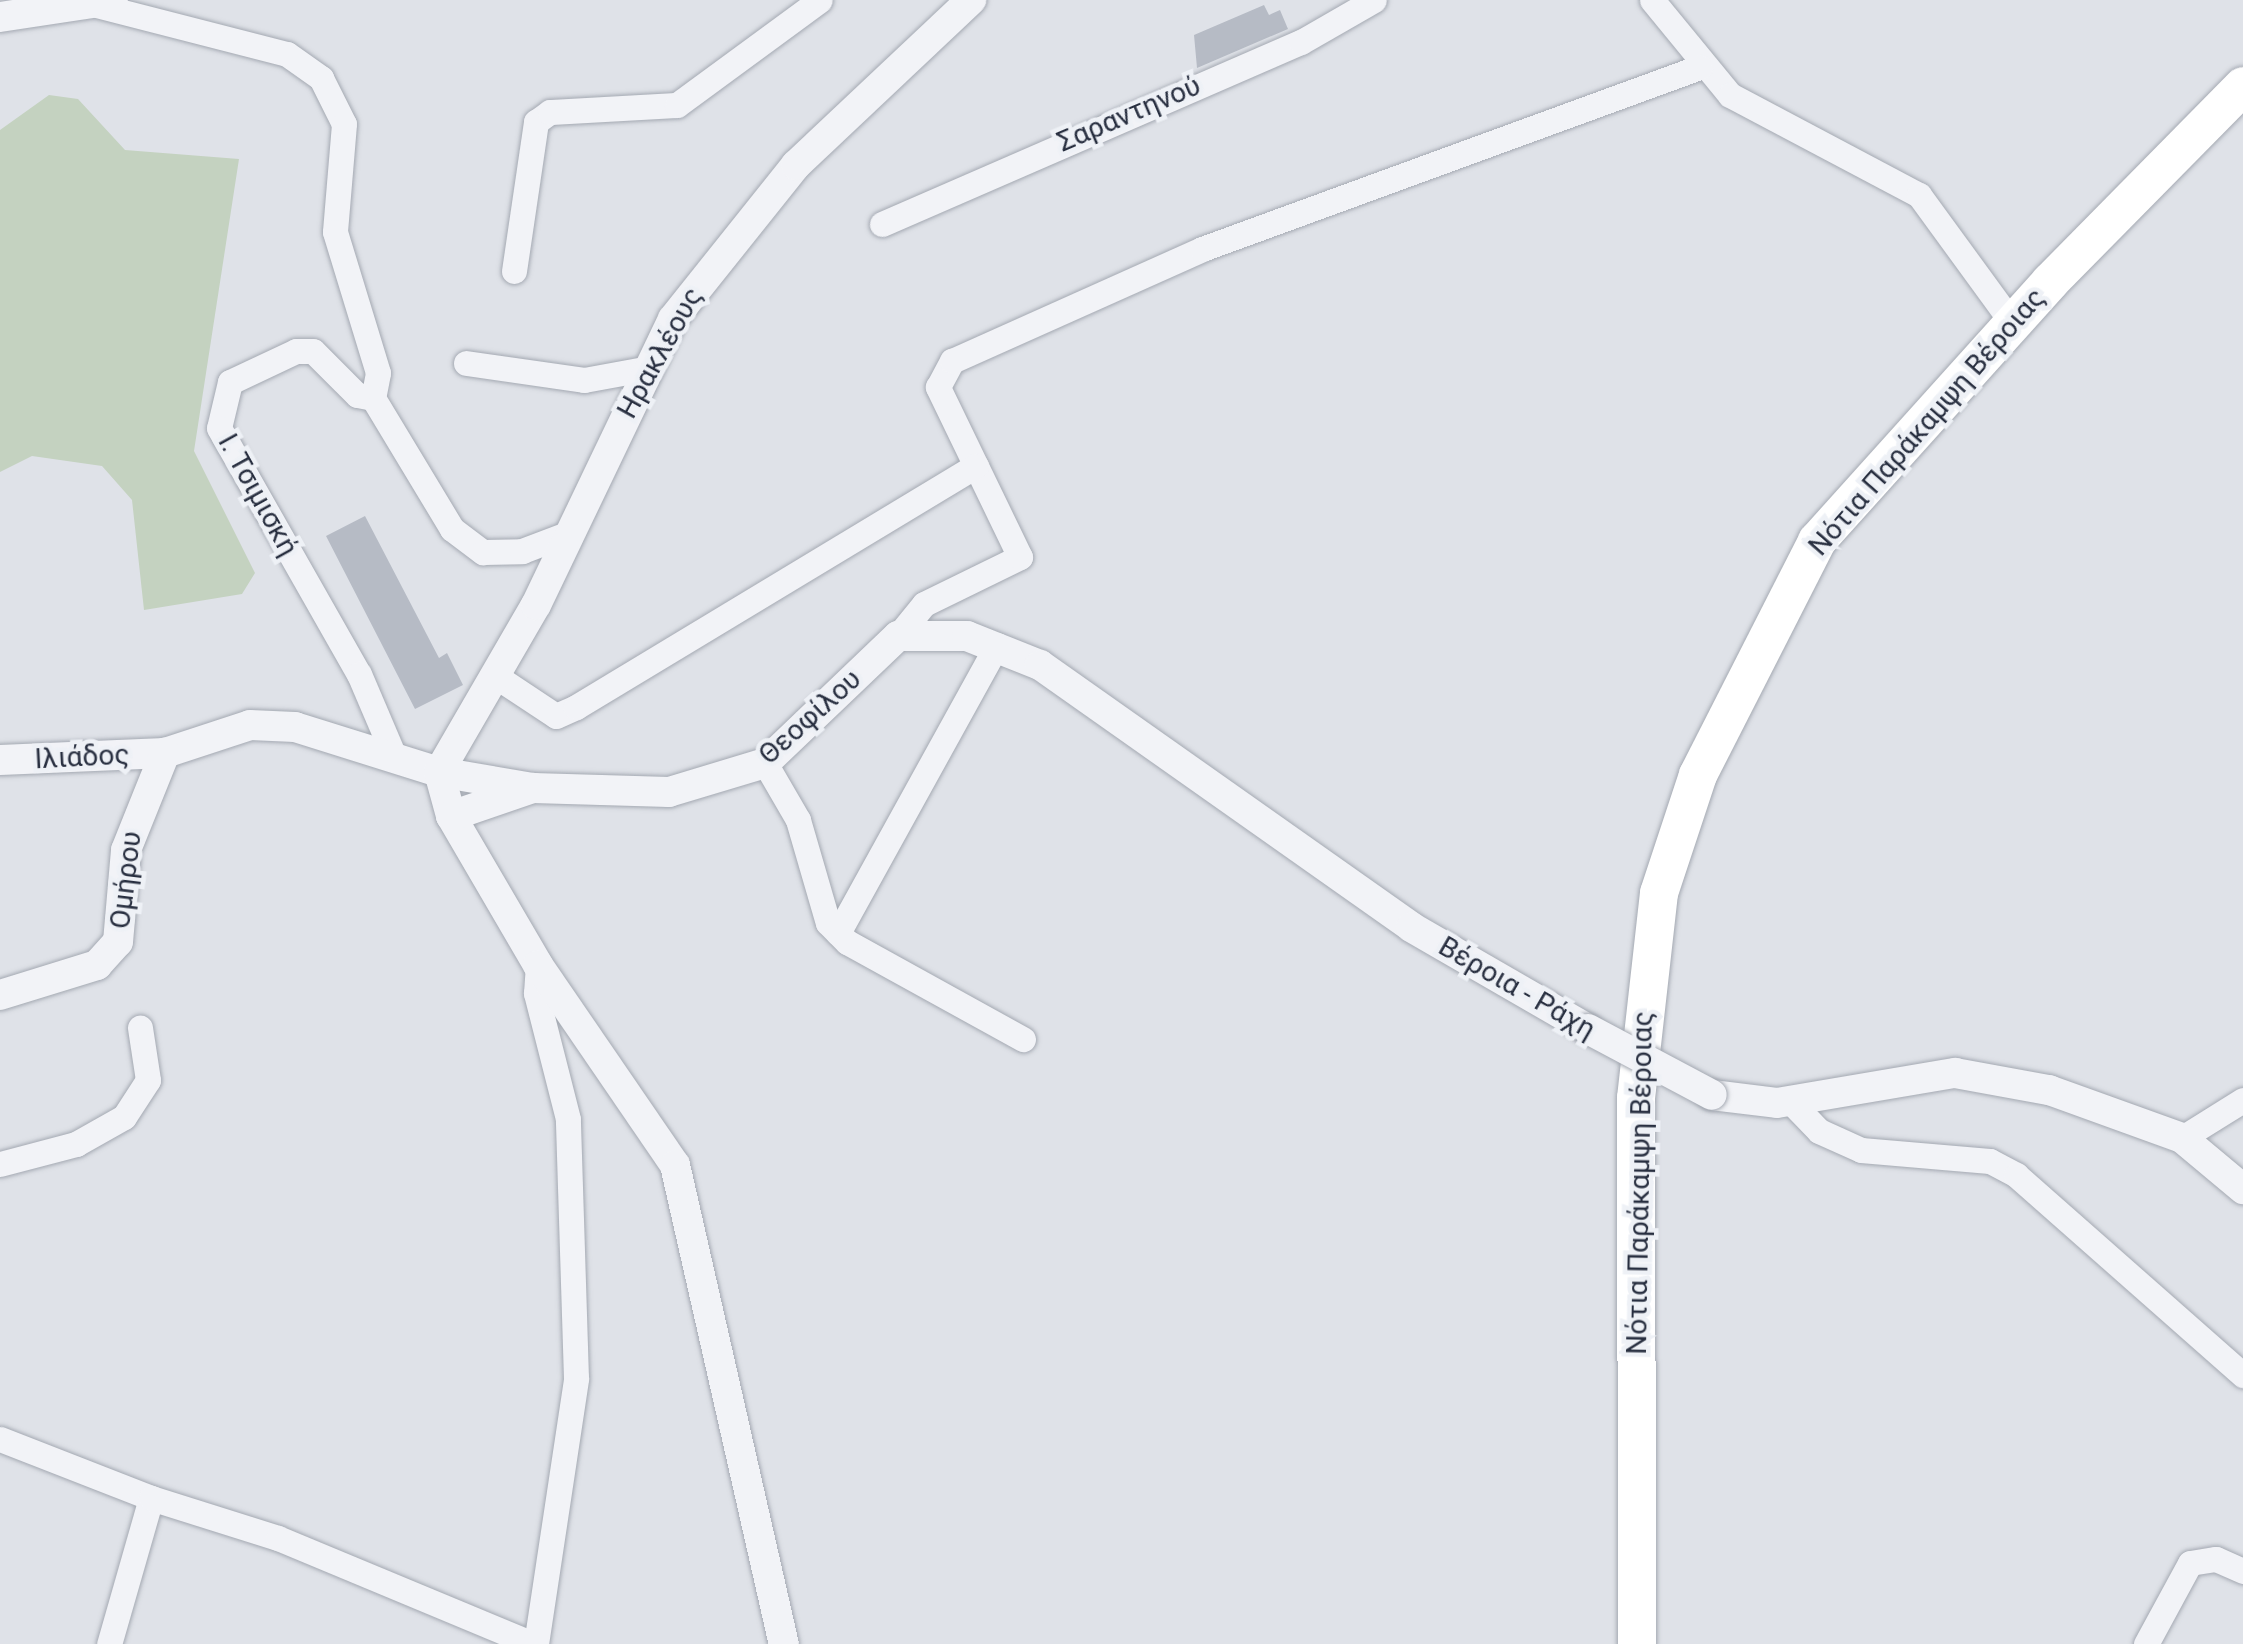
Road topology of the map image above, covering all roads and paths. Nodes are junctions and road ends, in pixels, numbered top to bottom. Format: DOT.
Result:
graph roads {
  1 [pos="820,0"];
  2 [pos="971,0"];
  3 [pos="1374,0"];
  4 [pos="1652,0"];
  5 [pos="105,2"];
  6 [pos="0,17"];
  7 [pos="1700,67"];
  8 [pos="2243,86"];
  9 [pos="882,224"];
  10 [pos="514,271"];
  11 [pos="2013,324"];
  12 [pos="466,363"];
  13 [pos="644,368"];
  14 [pos="372,398"];
  15 [pos="976,466"];
  16 [pos="572,532"];
  17 [pos="898,636"];
  18 [pos="996,645"];
  19 [pos="494,675"];
  20 [pos="165,753"];
  21 [pos="394,756"];
  22 [pos="0,760"];
  23 [pos="765,763"];
  24 [pos="438,772"];
  25 [pos="533,788"];
  26 [pos="451,816"];
  27 [pos="838,933"];
  28 [pos="538,965"];
  29 [pos="0,995"];
  30 [pos="140,1028"];
  31 [pos="1024,1038"];
  32 [pos="2243,1100"];
  33 [pos="1791,1102"];
  34 [pos="2182,1138"];
  35 [pos="0,1164"];
  36 [pos="2243,1188"];
  37 [pos="2243,1375"];
  38 [pos="0,1439"];
  39 [pos="151,1498"];
  40 [pos="2243,1571"];
  41 [pos="110,1644"];
  42 [pos="534,1644"];
  43 [pos="784,1644"];
  44 [pos="1637,1644"];
  45 [pos="2146,1644"];
  1 -- 10 [label="street"];
  2 -- 13 [label="street, Ηρακλέους"];
  3 -- 9 [label="street, Σαραντηνού"];
  4 -- 7 [label="street"];
  5 -- 6 [label="street"];
  5 -- 14 [label="street"];
  7 -- 11 [label="street"];
  7 -- 15 [label="street"];
  8 -- 11 [label="main road, Νότια Παράκαμψη Βέροιας"];
  11 -- 44 [label="main road, Νότια Παράκαμψη Βέροιας"];
  12 -- 13 [label="street"];
  13 -- 16 [label="street, Ηρακλέους"];
  14 -- 16 [label="street"];
  14 -- 21 [label="street, Ι. Τσιμισκή"];
  15 -- 17 [label="street"];
  15 -- 19 [label="street"];
  16 -- 19 [label="street, Ηρακλέους"];
  17 -- 18 [label="street, Βέροια - Ράχη"];
  17 -- 23 [label="street, Θεοφίλου"];
  18 -- 27 [label="street"];
  18 -- 33 [label="street, Βέροια - Ράχη, bridge"];
  19 -- 24 [label="street, Ηρακλέους"];
  20 -- 21 [label="street, Ιλιάδος"];
  20 -- 22 [label="street, Ιλιάδος"];
  20 -- 29 [label="street, Ομήρου"];
  21 -- 24 [label="street, Θεοφίλου"];
  23 -- 25 [label="street, Θεοφίλου"];
  23 -- 27 [label="street"];
  24 -- 25 [label="street, Θεοφίλου"];
  24 -- 26 [label="street"];
  25 -- 26 [label="street, Θεοφίλου"];
  26 -- 28 [label="street"];
  27 -- 31 [label="street"];
  28 -- 42 [label="street"];
  28 -- 43 [label="street"];
  30 -- 35 [label="street"];
  32 -- 34 [label="street"];
  33 -- 34 [label="street, Βέροια - Ράχη"];
  33 -- 37 [label="street"];
  34 -- 36 [label="street, Βέροια - Ράχη"];
  38 -- 39 [label="street"];
  39 -- 41 [label="street"];
  39 -- 42 [label="street"];
  40 -- 45 [label="street"];
}
